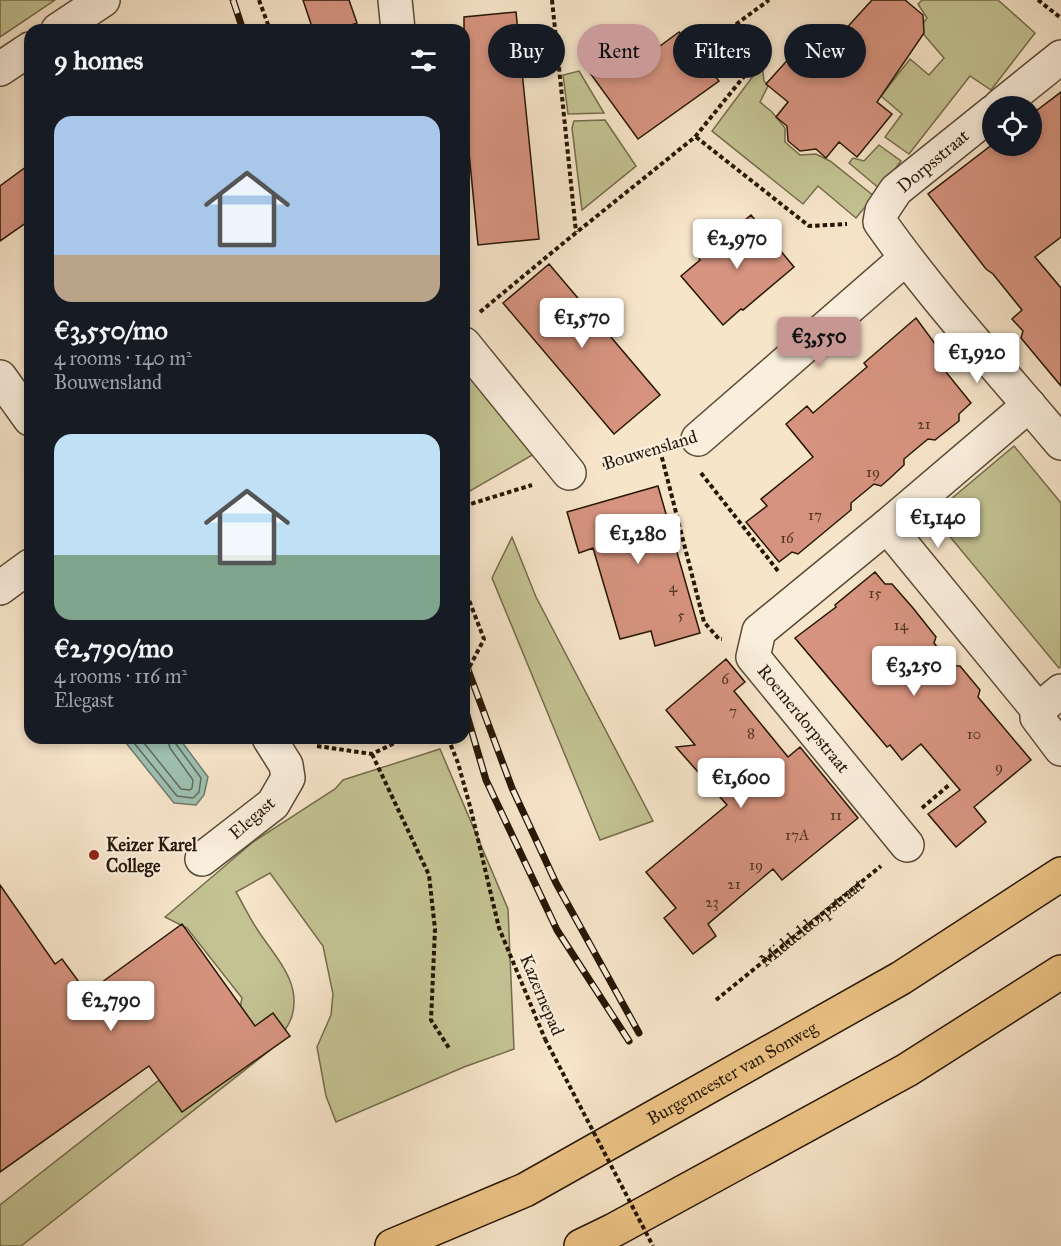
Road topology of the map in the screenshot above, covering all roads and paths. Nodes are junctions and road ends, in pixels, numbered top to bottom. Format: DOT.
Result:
graph roads {
  1 [pos="103,0"];
  2 [pos="259,0"];
  3 [pos="395,0"];
  4 [pos="552,0"];
  5 [pos="769,0"];
  6 [pos="1038,0"];
  7 [pos="1061,18"];
  8 [pos="67,24"];
  9 [pos="268,24"];
  10 [pos="397,24"];
  11 [pos="24,53"];
  12 [pos="1061,57"];
  13 [pos="0,69"];
  14 [pos="1012,96"];
  15 [pos="982,121"];
  16 [pos="695,137"];
  17 [pos="880,222"];
  18 [pos="576,233"];
  19 [pos="906,258"];
  20 [pos="478,313"];
  21 [pos="470,351"];
  22 [pos="0,377"];
  23 [pos="1029,405"];
  24 [pos="24,411"];
  25 [pos="698,440"];
  26 [pos="1061,443"];
  27 [pos="660,450"];
  28 [pos="700,472"];
  29 [pos="570,474"];
  30 [pos="470,504"];
  31 [pos="887,526"];
  32 [pos="24,570"];
  33 [pos="0,588"];
  34 [pos="799,597"];
  35 [pos="470,603"];
  36 [pos="755,646"];
  37 [pos="470,666"];
  38 [pos="1049,701"];
  39 [pos="272,744"];
  40 [pos="393,744"];
  41 [pos="450,744"];
  42 [pos="1061,749"];
  43 [pos="372,754"];
  44 [pos="286,765"];
  45 [pos="907,845"];
  46 [pos="202,859"];
  47 [pos="1061,874"];
  48 [pos="1061,972"];
  49 [pos="716,1000"];
  50 [pos="449,1048"];
  51 [pos="392,1246"];
  52 [pos="581,1246"];
  53 [pos="653,1246"];
  1 -- 8 [label="street"];
  2 -- 9 [label="path"];
  3 -- 10 [label="street"];
  4 -- 18 [label="path"];
  5 -- 16 [label="path"];
  6 -- 7 [label="path"];
  11 -- 13 [label="street"];
  12 -- 14 [label="street"];
  15 -- 17 [label="street, Dorpsstraat"];
  16 -- 17 [label="path"];
  16 -- 18 [label="path"];
  17 -- 19 [label="street"];
  18 -- 20 [label="path"];
  19 -- 23 [label="street"];
  19 -- 25 [label="street, Bouwensland"];
  21 -- 29 [label="street"];
  22 -- 24 [label="street"];
  23 -- 26 [label="street"];
  23 -- 31 [label="street, Roemerdorpstraat"];
  25 -- 27 [label="path, Bouwensland"];
  27 -- 29 [label="path, Bouwensland"];
  27 -- 36 [label="path"];
  28 -- 34 [label="path"];
  29 -- 30 [label="path, Bouwensland"];
  31 -- 34 [label="street, Roemerdorpstraat"];
  31 -- 38 [label="street"];
  32 -- 33 [label="street"];
  34 -- 36 [label="street, Roemerdorpstraat"];
  35 -- 37 [label="path"];
  36 -- 45 [label="street, Roemerdorpstraat"];
  38 -- 42 [label="street"];
  39 -- 44 [label="street"];
  40 -- 43 [label="path"];
  41 -- 53 [label="path, Kazernepad, bridge"];
  43 -- 44 [label="path"];
  43 -- 50 [label="path"];
  44 -- 46 [label="street, Elegast"];
  45 -- 49 [label="path, Middeldorpstraat"];
  47 -- 51 [label="highway, Burgemeester van Sonweg"];
  48 -- 52 [label="highway"];
}
